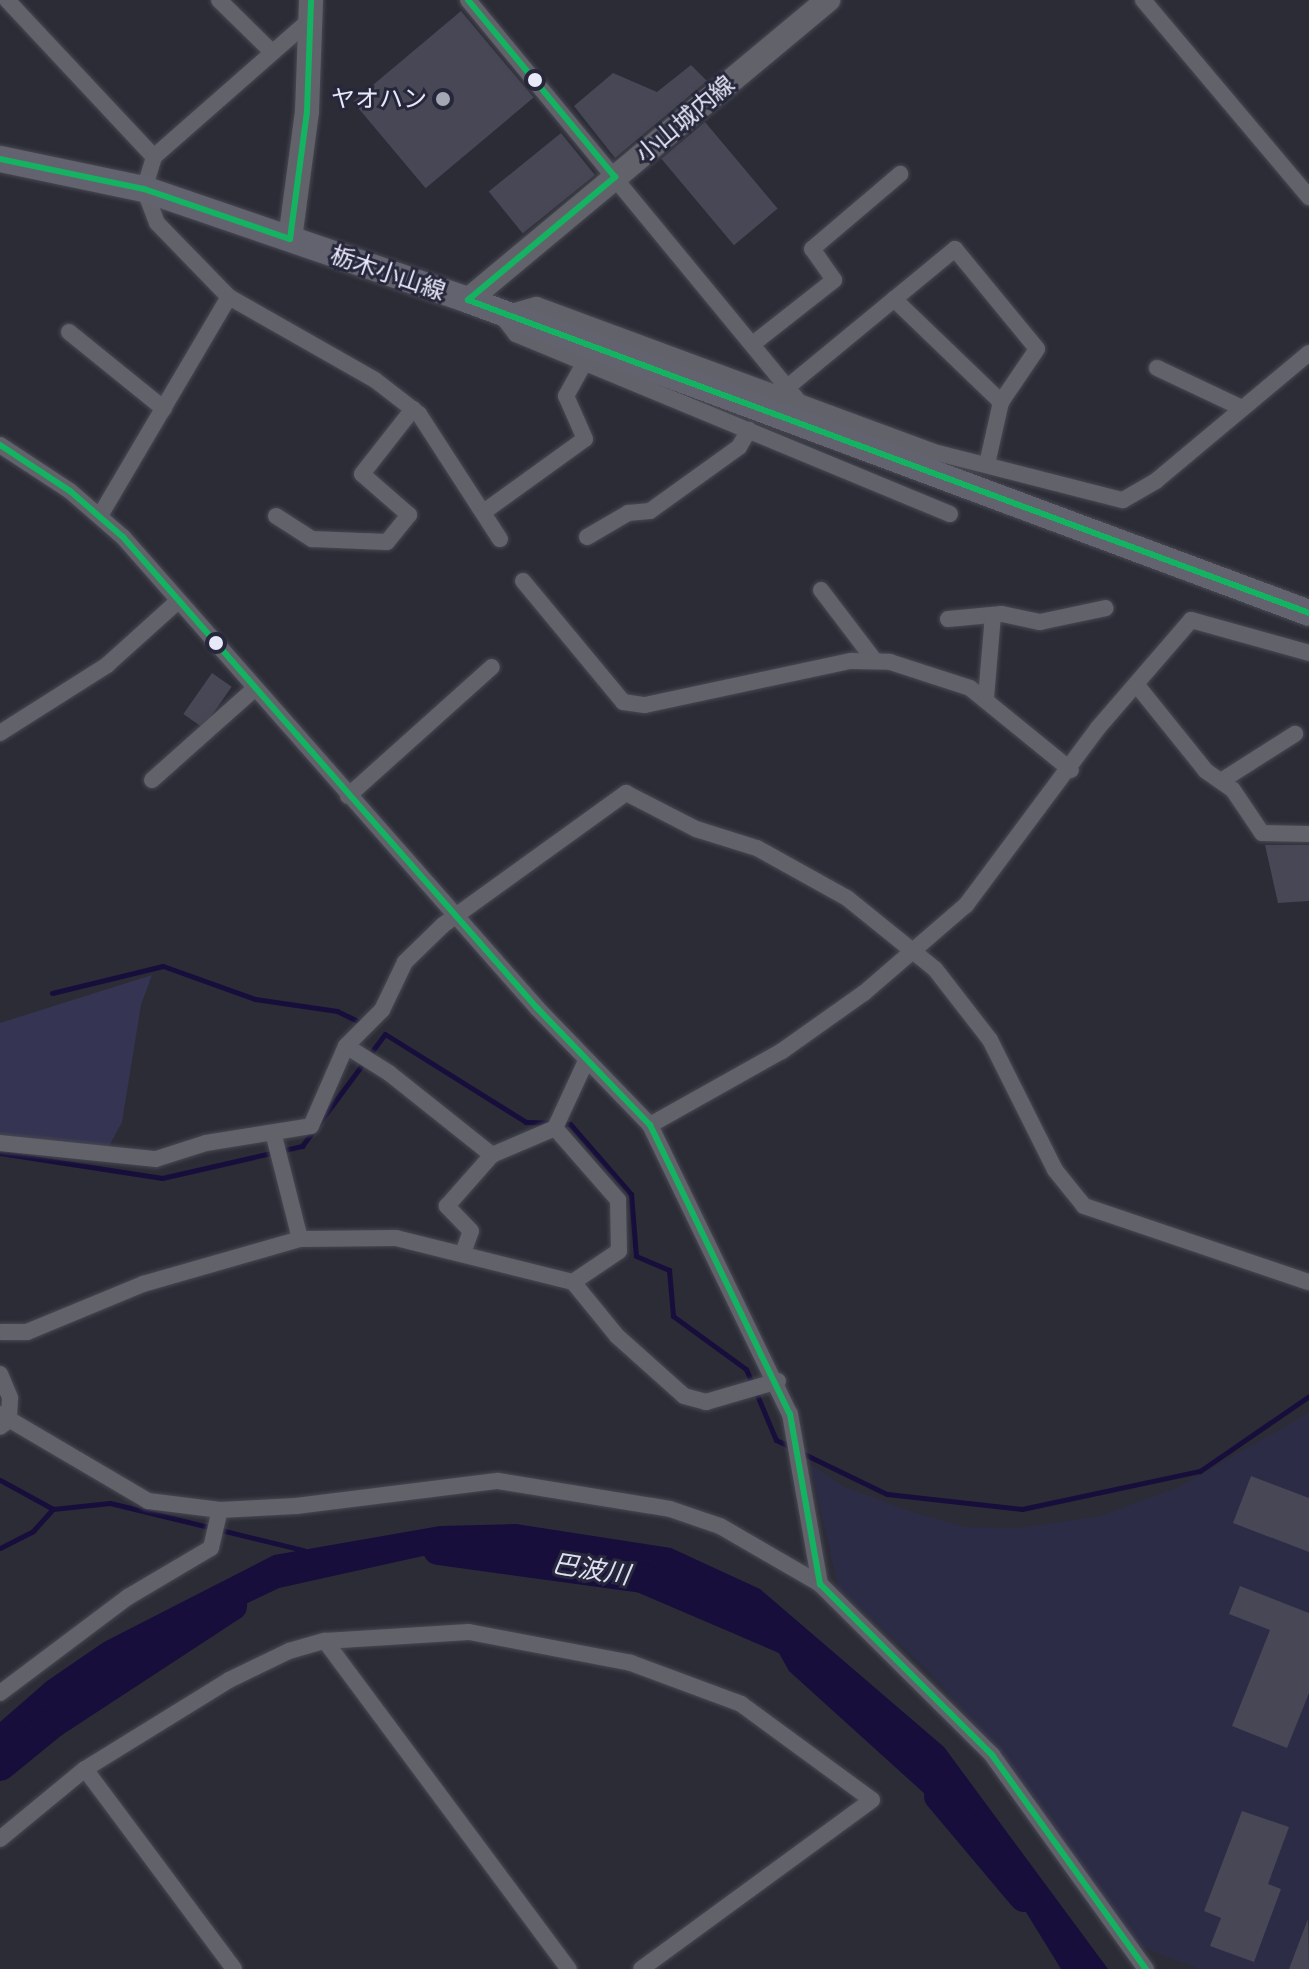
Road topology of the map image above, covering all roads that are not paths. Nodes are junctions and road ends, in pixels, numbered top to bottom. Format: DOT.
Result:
graph roads {
  1 [pos="7,0"];
  2 [pos="219,0"];
  3 [pos="468,0"];
  4 [pos="828,0"];
  5 [pos="1143,0"];
  6 [pos="312,9"];
  7 [pos="272,52"];
  8 [pos="154,157"];
  9 [pos="0,159"];
  10 [pos="900,174"];
  11 [pos="615,177"];
  12 [pos="144,189"];
  13 [pos="1309,197"];
  14 [pos="290,239"];
  15 [pos="229,297"];
  16 [pos="894,299"];
  17 [pos="468,300"];
  18 [pos="501,315"];
  19 [pos="69,332"];
  20 [pos="754,343"];
  21 [pos="1309,353"];
  22 [pos="585,362"];
  23 [pos="1157,368"];
  24 [pos="790,385"];
  25 [pos="799,402"];
  26 [pos="1001,402"];
  27 [pos="1242,408"];
  28 [pos="164,409"];
  29 [pos="413,409"];
  30 [pos="749,430"];
  31 [pos="0,445"];
  32 [pos="987,464"];
  33 [pos="485,511"];
  34 [pos="101,514"];
  35 [pos="950,514"];
  36 [pos="276,516"];
  37 [pos="587,537"];
  38 [pos="500,539"];
  39 [pos="523,581"];
  40 [pos="821,590"];
  41 [pos="177,602"];
  42 [pos="1106,608"];
  43 [pos="1301,610"];
  44 [pos="993,615"];
  45 [pos="948,619"];
  46 [pos="1309,653"];
  47 [pos="875,661"];
  48 [pos="492,667"];
  49 [pos="1136,684"];
  50 [pos="253,690"];
  51 [pos="986,698"];
  52 [pos="0,733"];
  53 [pos="1295,734"];
  54 [pos="1071,770"];
  55 [pos="152,780"];
  56 [pos="1221,781"];
  57 [pos="348,796"];
  58 [pos="1309,834"];
  59 [pos="458,917"];
  60 [pos="916,952"];
  61 [pos="346,1046"];
  62 [pos="586,1061"];
  63 [pos="650,1125"];
  64 [pos="555,1128"];
  65 [pos="274,1136"];
  66 [pos="0,1143"];
  67 [pos="492,1155"];
  68 [pos="300,1239"];
  69 [pos="464,1250"];
  70 [pos="573,1282"];
  71 [pos="1309,1282"];
  72 [pos="0,1332"];
  73 [pos="0,1374"];
  74 [pos="778,1381"];
  75 [pos="3,1420"];
  76 [pos="220,1510"];
  77 [pos="820,1584"];
  78 [pos="325,1641"];
  79 [pos="0,1693"];
  80 [pos="85,1769"];
  81 [pos="0,1839"];
  82 [pos="234,1969"];
  83 [pos="569,1969"];
  84 [pos="641,1969"];
  85 [pos="1146,1969"];
  1 -- 8 [label="street"];
  2 -- 7 [label="street"];
  3 -- 11 [label="street"];
  4 -- 11 [label="main road, 小山城内線"];
  5 -- 13 [label="street"];
  6 -- 7 [label="street"];
  6 -- 14 [label="main road"];
  7 -- 8 [label="street"];
  8 -- 12 [label="street"];
  9 -- 12 [label="main road, 栃木小山線"];
  10 -- 20 [label="street"];
  11 -- 17 [label="main road, 小山城内線"];
  11 -- 20 [label="street"];
  12 -- 14 [label="main road, 栃木小山線"];
  12 -- 15 [label="street"];
  14 -- 17 [label="main road, 栃木小山線"];
  15 -- 28 [label="street"];
  15 -- 29 [label="street"];
  16 -- 24 [label="street"];
  16 -- 26 [label="street"];
  16 -- 26 [label="street"];
  17 -- 18 [label="main road, 栃木小山線"];
  18 -- 22 [label="street"];
  18 -- 25 [label="street"];
  18 -- 43 [label="main road, 栃木小山線"];
  19 -- 28 [label="street"];
  20 -- 24 [label="street"];
  21 -- 27 [label="street"];
  22 -- 30 [label="street"];
  22 -- 33 [label="street"];
  23 -- 27 [label="street"];
  24 -- 25 [label="street"];
  25 -- 32 [label="street"];
  26 -- 32 [label="street"];
  27 -- 32 [label="street"];
  28 -- 34 [label="street"];
  29 -- 33 [label="street"];
  29 -- 36 [label="street"];
  30 -- 35 [label="street"];
  30 -- 37 [label="street"];
  31 -- 34 [label="street"];
  33 -- 38 [label="street"];
  34 -- 41 [label="street"];
  39 -- 47 [label="street"];
  40 -- 47 [label="street"];
  41 -- 50 [label="street"];
  41 -- 52 [label="street"];
  42 -- 44 [label="street"];
  44 -- 45 [label="street"];
  44 -- 51 [label="street"];
  46 -- 49 [label="street"];
  47 -- 51 [label="street"];
  48 -- 57 [label="street"];
  49 -- 54 [label="street"];
  49 -- 56 [label="street"];
  50 -- 55 [label="street"];
  50 -- 57 [label="street"];
  51 -- 54 [label="street"];
  53 -- 56 [label="street"];
  54 -- 60 [label="street"];
  56 -- 58 [label="street"];
  57 -- 59 [label="street"];
  59 -- 60 [label="street"];
  59 -- 61 [label="street"];
  59 -- 62 [label="street"];
  60 -- 63 [label="street"];
  60 -- 71 [label="street"];
  61 -- 65 [label="street"];
  61 -- 67 [label="street"];
  62 -- 63 [label="street"];
  62 -- 64 [label="street"];
  63 -- 74 [label="street"];
  64 -- 67 [label="street"];
  64 -- 70 [label="street"];
  65 -- 66 [label="street"];
  65 -- 68 [label="street"];
  67 -- 69 [label="street"];
  68 -- 69 [label="street"];
  68 -- 72 [label="street"];
  69 -- 70 [label="street"];
  70 -- 74 [label="street"];
  73 -- 75 [label="street"];
  74 -- 77 [label="street"];
  75 -- 76 [label="street"];
  76 -- 77 [label="street"];
  76 -- 79 [label="street"];
  77 -- 85 [label="street"];
  78 -- 80 [label="street"];
  78 -- 83 [label="street"];
  78 -- 84 [label="street"];
  80 -- 81 [label="street"];
  80 -- 82 [label="street"];
}
